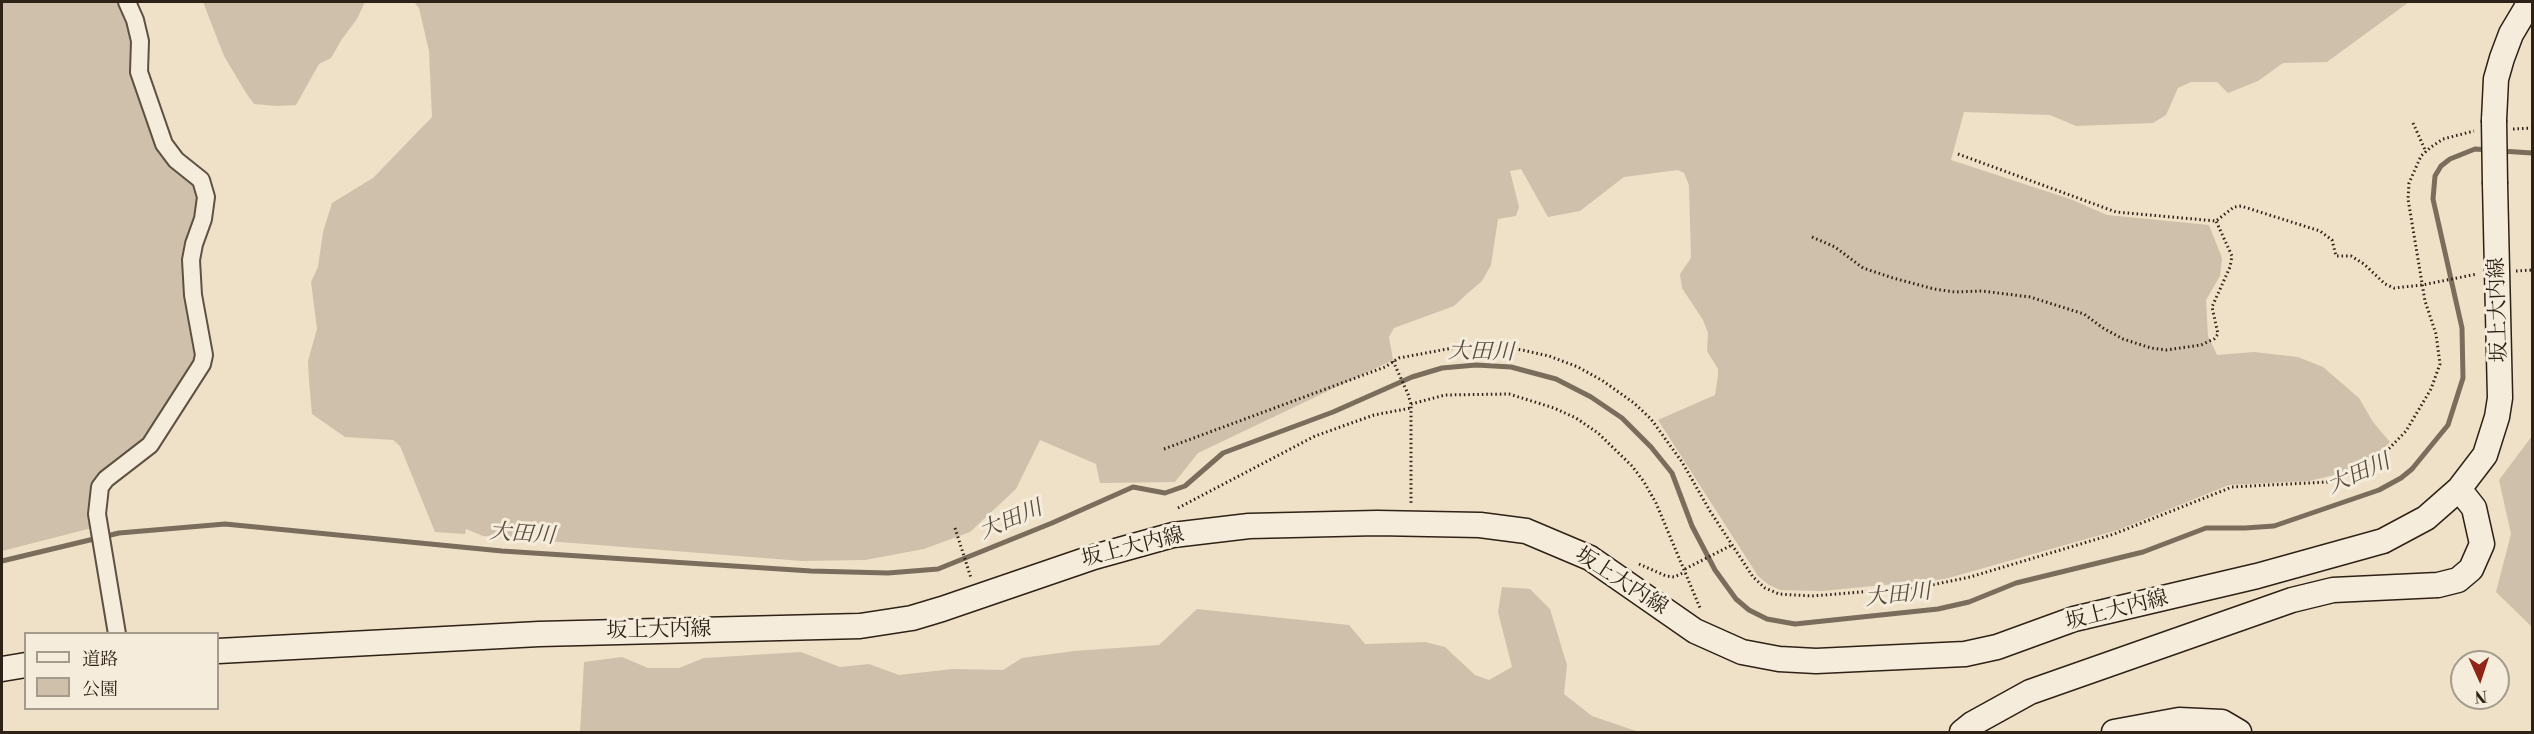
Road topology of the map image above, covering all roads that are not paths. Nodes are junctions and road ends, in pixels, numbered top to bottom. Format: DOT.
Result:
graph roads {
  1 [pos="127,2"];
  2 [pos="2530,2"];
  3 [pos="2459,489"];
  4 [pos="117,632"];
  5 [pos="219,651"];
  6 [pos="24,665"];
  7 [pos="2,669"];
  8 [pos="1962,732"];
  9 [pos="2114,732"];
  10 [pos="2239,732"];
  1 -- 4 [label="street"];
  2 -- 3 [label="main road, 坂上大内線, bridge"];
  3 -- 5 [label="main road, 坂上大内線"];
  3 -- 8 [label="main road"];
  6 -- 7 [label="main road"];
  9 -- 10 [label="main road"];
}
